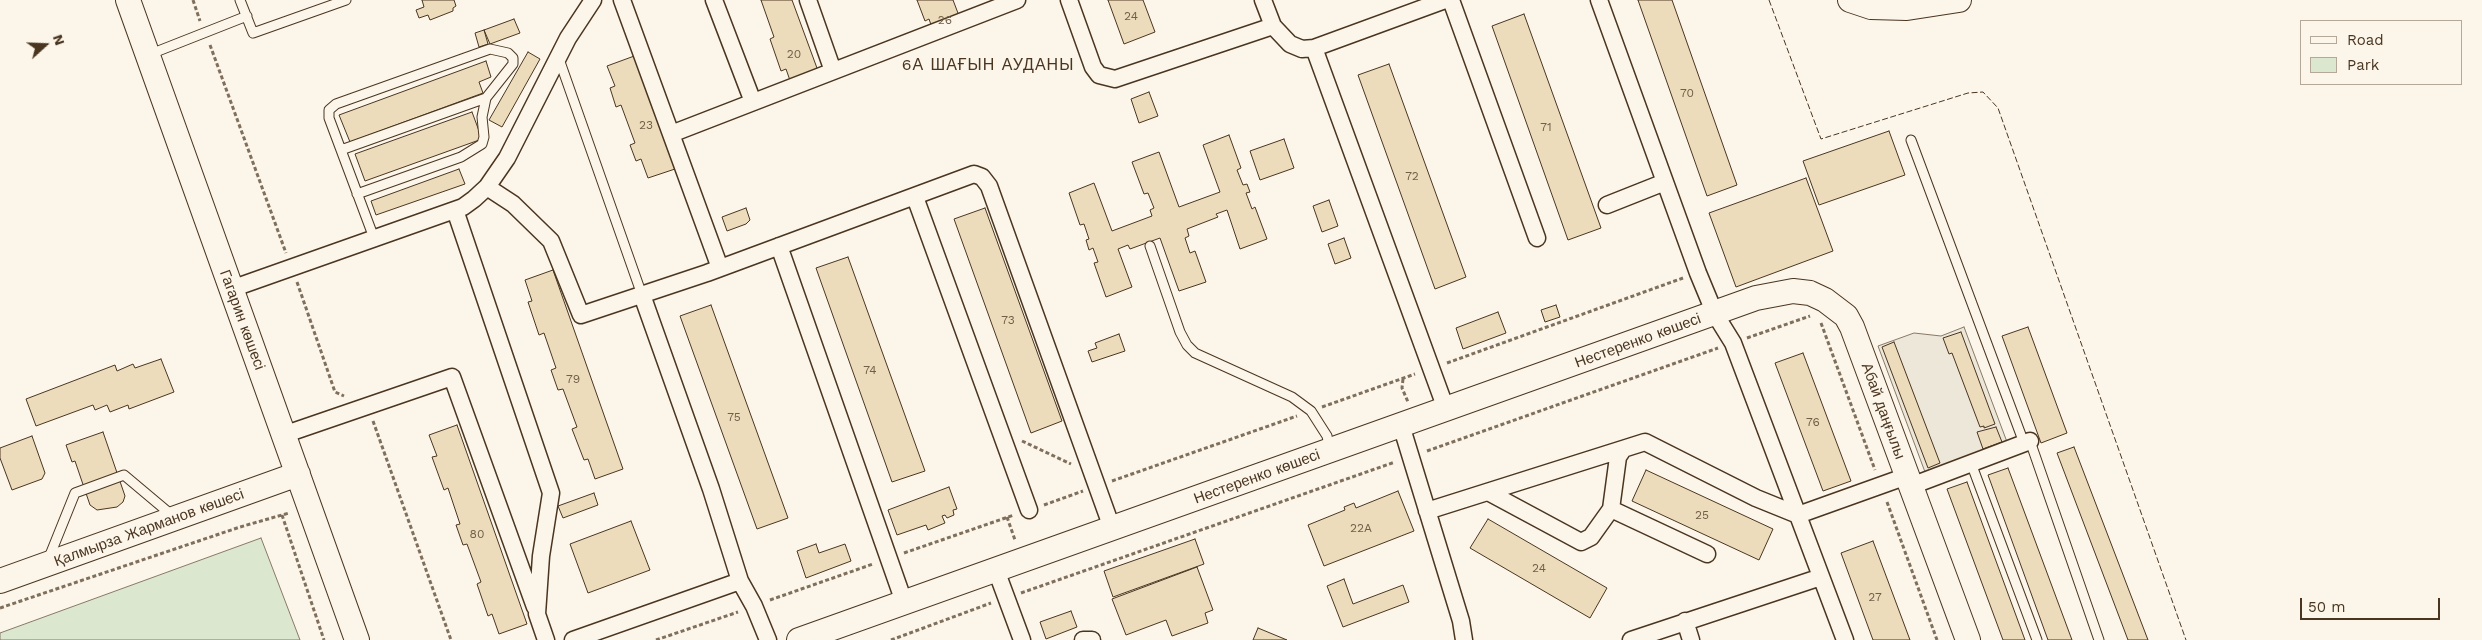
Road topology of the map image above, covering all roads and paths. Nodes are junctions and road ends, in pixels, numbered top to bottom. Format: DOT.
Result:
graph roads {
  1 [pos="128,0"];
  2 [pos="193,0"];
  3 [pos="240,0"];
  4 [pos="346,0"];
  5 [pos="593,0"];
  6 [pos="622,0"];
  7 [pos="714,0"];
  8 [pos="808,0"];
  9 [pos="1016,0"];
  10 [pos="1069,0"];
  11 [pos="1263,0"];
  12 [pos="1445,0"];
  13 [pos="1451,0"];
  14 [pos="1599,0"];
  15 [pos="1850,0"];
  16 [pos="1959,0"];
  17 [pos="246,16"];
  18 [pos="1273,26"];
  19 [pos="205,33"];
  20 [pos="1314,48"];
  21 [pos="148,56"];
  22 [pos="559,59"];
  23 [pos="833,71"];
  24 [pos="486,98"];
  25 [pos="753,102"];
  26 [pos="671,134"];
  27 [pos="1911,140"];
  28 [pos="341,150"];
  29 [pos="1665,182"];
  30 [pos="487,187"];
  31 [pos="357,194"];
  32 [pos="915,197"];
  33 [pos="1607,205"];
  34 [pos="454,210"];
  35 [pos="374,238"];
  36 [pos="1537,238"];
  37 [pos="779,246"];
  38 [pos="1150,246"];
  39 [pos="292,267"];
  40 [pos="720,268"];
  41 [pos="1698,273"];
  42 [pos="231,289"];
  43 [pos="642,295"];
  44 [pos="1817,313"];
  45 [pos="1715,314"];
  46 [pos="1821,322"];
  47 [pos="1733,343"];
  48 [pos="1431,369"];
  49 [pos="367,406"];
  50 [pos="1446,409"];
  51 [pos="1311,411"];
  52 [pos="1401,425"];
  53 [pos="1001,431"];
  54 [pos="284,435"];
  55 [pos="2027,442"];
  56 [pos="1330,450"];
  57 [pos="1622,451"];
  58 [pos="1410,456"];
  59 [pos="1971,463"];
  60 [pos="298,474"];
  61 [pos="1095,480"];
  62 [pos="1909,481"];
  63 [pos="1881,486"];
  64 [pos="1488,492"];
  65 [pos="309,508"];
  66 [pos="1611,509"];
  67 [pos="1030,510"];
  68 [pos="1427,511"];
  69 [pos="1798,515"];
  70 [pos="282,516"];
  71 [pos="175,518"];
  72 [pos="1112,528"];
  73 [pos="1707,554"];
  74 [pos="889,559"];
  75 [pos="46,564"];
  76 [pos="996,570"];
  77 [pos="1822,577"];
  78 [pos="0,581"];
  79 [pos="740,581"];
  80 [pos="1006,598"];
  81 [pos="904,602"];
  82 [pos="754,606"];
  83 [pos="0,608"];
  84 [pos="537,614"];
  85 [pos="1685,621"];
  86 [pos="324,640"];
  87 [pos="357,640"];
  88 [pos="451,640"];
  89 [pos="546,640"];
  90 [pos="573,640"];
  91 [pos="656,640"];
  92 [pos="768,640"];
  93 [pos="798,640"];
  94 [pos="891,640"];
  95 [pos="1022,640"];
  96 [pos="1083,640"];
  97 [pos="1092,640"];
  98 [pos="1464,640"];
  99 [pos="1631,640"];
  100 [pos="1692,640"];
  101 [pos="1845,640"];
  102 [pos="1938,640"];
  103 [pos="1968,640"];
  104 [pos="2037,640"];
  105 [pos="2099,640"];
  1 -- 21 [label="main road, Гагарин көшесі"];
  2 -- 19 [label="path"];
  3 -- 17 [label="lane"];
  4 -- 17 [label="lane"];
  5 -- 22 [label="street"];
  6 -- 26 [label="street"];
  7 -- 25 [label="street"];
  8 -- 23 [label="street"];
  9 -- 23 [label="street"];
  10 -- 18 [label="street"];
  11 -- 18 [label="street"];
  12 -- 20 [label="street"];
  13 -- 36 [label="street"];
  14 -- 29 [label="street"];
  15 -- 16 [label="main road"];
  17 -- 19 [label="lane"];
  18 -- 20 [label="street"];
  19 -- 21 [label="lane"];
  19 -- 39 [label="path"];
  20 -- 48 [label="street"];
  21 -- 42 [label="main road, Гагарин көшесі"];
  22 -- 30 [label="street"];
  22 -- 43 [label="lane"];
  23 -- 25 [label="street"];
  24 -- 28 [label="lane"];
  24 -- 28 [label="lane"];
  24 -- 31 [label="lane"];
  25 -- 26 [label="street"];
  26 -- 40 [label="street"];
  27 -- 55 [label="lane"];
  28 -- 31 [label="lane"];
  29 -- 33 [label="street"];
  29 -- 41 [label="street"];
  30 -- 34 [label="street"];
  30 -- 43 [label="street"];
  31 -- 35 [label="lane"];
  32 -- 37 [label="street"];
  32 -- 53 [label="street"];
  32 -- 61 [label="street"];
  34 -- 35 [label="street"];
  34 -- 84 [label="street"];
  35 -- 39 [label="street"];
  37 -- 40 [label="street"];
  37 -- 74 [label="street"];
  38 -- 51 [label="lane"];
  39 -- 42 [label="street"];
  39 -- 49 [label="path"];
  40 -- 43 [label="street"];
  41 -- 45 [label="street"];
  41 -- 48 [label="path"];
  42 -- 54 [label="main road, Гагарин көшесі"];
  43 -- 79 [label="street"];
  44 -- 47 [label="path"];
  45 -- 47 [label="street"];
  45 -- 50 [label="main road, Нестеренко көшесі"];
  45 -- 62 [label="main road, Абай даңғылы"];
  46 -- 63 [label="path"];
  47 -- 58 [label="path"];
  47 -- 69 [label="street"];
  48 -- 50 [label="street"];
  48 -- 51 [label="path"];
  49 -- 54 [label="street"];
  49 -- 84 [label="street"];
  49 -- 88 [label="path"];
  50 -- 52 [label="main road, Нестеренко көшесі"];
  51 -- 56 [label="lane"];
  51 -- 61 [label="path"];
  52 -- 56 [label="main road, Нестеренко көшесі"];
  52 -- 58 [label="street"];
  53 -- 61 [label="path"];
  53 -- 67 [label="street"];
  54 -- 60 [label="main road, Гагарин көшесі"];
  55 -- 59 [label="street"];
  55 -- 105 [label="lane"];
  56 -- 72 [label="main road, Нестеренко көшесі"];
  57 -- 64 [label="street"];
  57 -- 66 [label="street"];
  57 -- 69 [label="street"];
  58 -- 68 [label="street"];
  58 -- 80 [label="path"];
  59 -- 62 [label="street"];
  59 -- 104 [label="lane"];
  60 -- 65 [label="main road, Гагарин көшесі"];
  60 -- 71 [label="main road, Қалмырза Жарманов көшесі"];
  61 -- 67 [label="path"];
  61 -- 72 [label="street"];
  62 -- 63 [label="street"];
  62 -- 103 [label="main road, Абай даңғылы"];
  63 -- 69 [label="street"];
  63 -- 102 [label="path"];
  64 -- 66 [label="street"];
  64 -- 68 [label="street"];
  65 -- 70 [label="path"];
  65 -- 87 [label="main road, Гагарин көшесі"];
  66 -- 73 [label="street"];
  67 -- 74 [label="path"];
  68 -- 98 [label="street"];
  69 -- 77 [label="street"];
  70 -- 83 [label="path"];
  70 -- 86 [label="path"];
  71 -- 75 [label="main road, Қалмырза Жарманов көшесі"];
  71 -- 75 [label="lane"];
  72 -- 76 [label="main road, Нестеренко көшесі"];
  74 -- 81 [label="street"];
  74 -- 82 [label="path"];
  75 -- 78 [label="main road, Қалмырза Жарманов көшесі"];
  76 -- 80 [label="street"];
  76 -- 81 [label="main road, Нестеренко көшесі"];
  77 -- 85 [label="street"];
  77 -- 101 [label="street"];
  79 -- 82 [label="street"];
  79 -- 90 [label="street"];
  80 -- 94 [label="path"];
  80 -- 95 [label="street"];
  81 -- 93 [label="main road, Нестеренко көшесі"];
  82 -- 91 [label="path"];
  82 -- 92 [label="street"];
  84 -- 89 [label="street"];
  85 -- 99 [label="street"];
  85 -- 100 [label="street"];
  96 -- 97 [label="street"];
}
